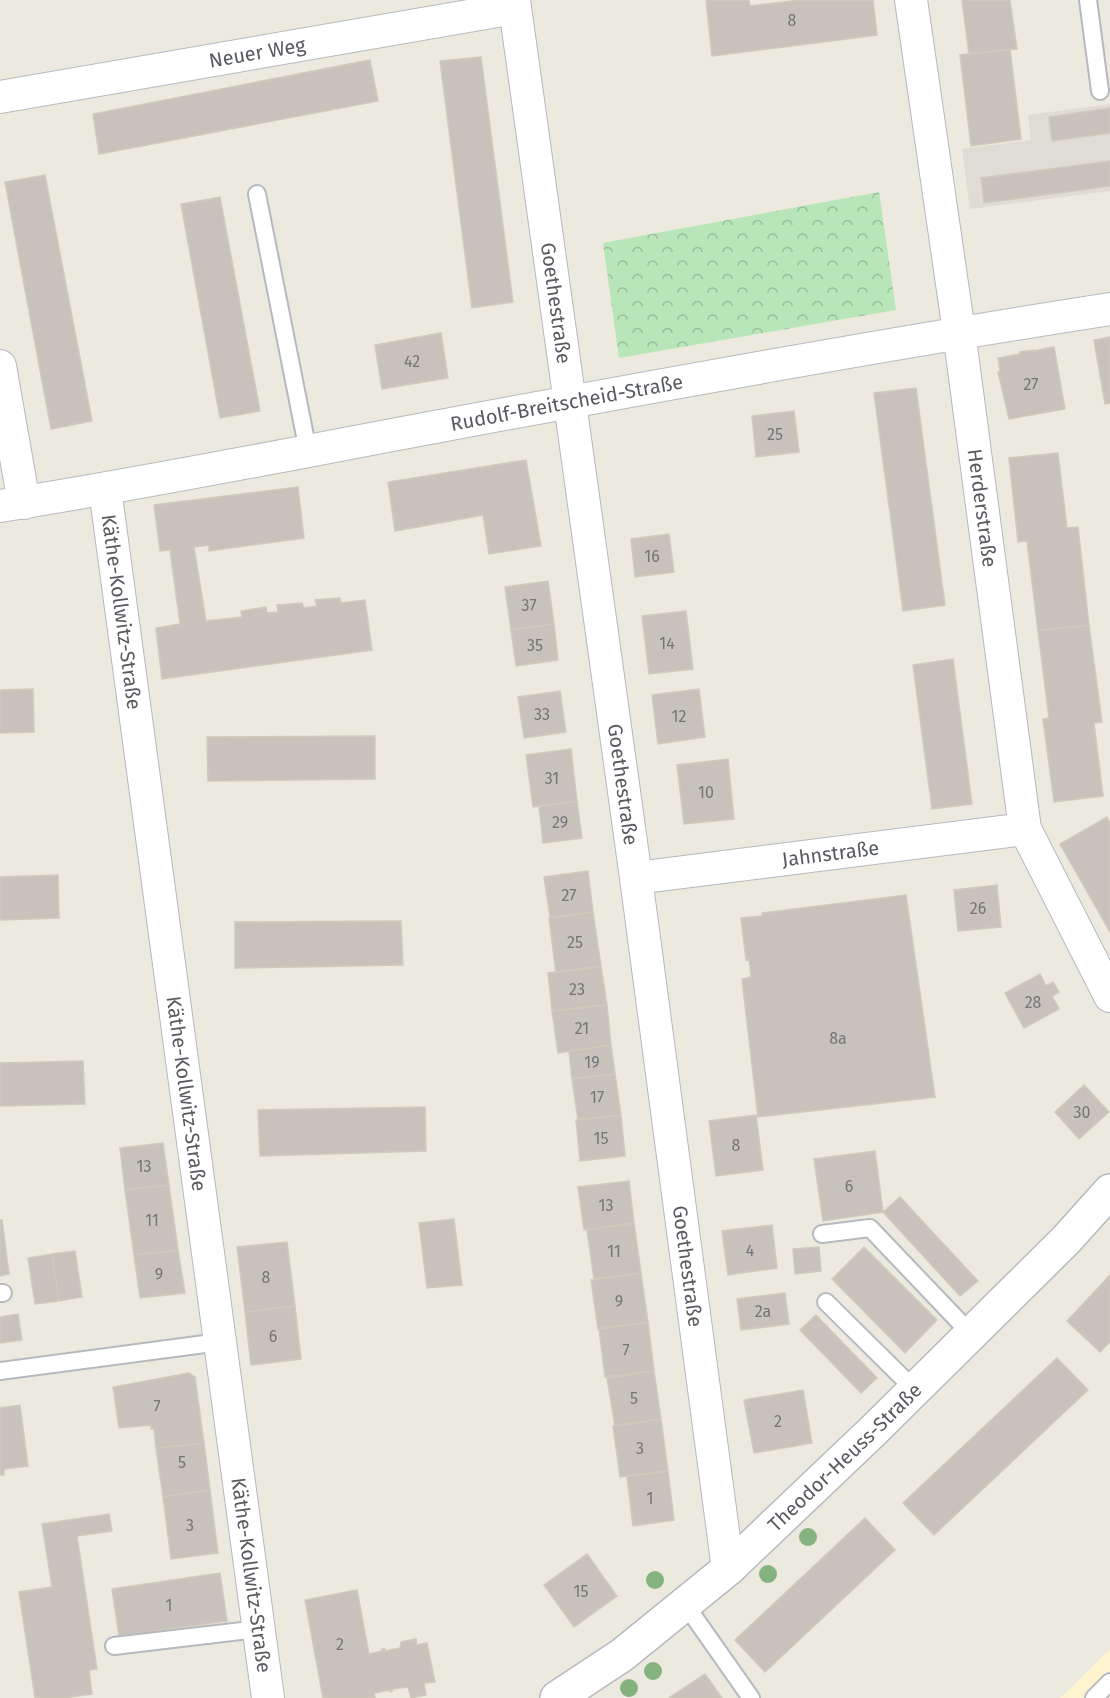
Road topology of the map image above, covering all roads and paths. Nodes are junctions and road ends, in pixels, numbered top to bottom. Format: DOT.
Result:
graph roads {
  1 [pos="911,0"];
  2 [pos="1089,0"];
  3 [pos="514,4"];
  4 [pos="1100,91"];
  5 [pos="0,97"];
  6 [pos="257,194"];
  7 [pos="1110,309"];
  8 [pos="959,332"];
  9 [pos="0,366"];
  10 [pos="569,402"];
  11 [pos="308,451"];
  12 [pos="105,489"];
  13 [pos="12,504"];
  14 [pos="1025,829"];
  15 [pos="636,878"];
  16 [pos="1110,996"];
  17 [pos="1110,1191"];
  18 [pos="822,1233"];
  19 [pos="826,1302"];
  20 [pos="971,1334"];
  21 [pos="220,1342"];
  22 [pos="0,1371"];
  23 [pos="915,1390"];
  24 [pos="728,1569"];
  25 [pos="685,1604"];
  26 [pos="258,1629"];
  27 [pos="114,1646"];
  28 [pos="1110,1682"];
  29 [pos="268,1698"];
  30 [pos="557,1698"];
  31 [pos="751,1698"];
  32 [pos="1094,1698"];
  1 -- 8 [label="street, Herderstraße"];
  2 -- 4 [label="lane"];
  3 -- 5 [label="street, Neuer Weg"];
  3 -- 10 [label="street, Goethestraße"];
  6 -- 11 [label="lane"];
  7 -- 8 [label="street, Rudolf-Breitscheid-Straße"];
  8 -- 10 [label="street, Rudolf-Breitscheid-Straße"];
  8 -- 14 [label="street, Herderstraße"];
  9 -- 13 [label="street, Rudolf-Breitscheid-Straße"];
  10 -- 11 [label="street, Rudolf-Breitscheid-Straße"];
  10 -- 15 [label="street, Goethestraße"];
  11 -- 12 [label="street, Rudolf-Breitscheid-Straße"];
  12 -- 13 [label="street, Rudolf-Breitscheid-Straße"];
  12 -- 21 [label="street, Käthe-Kollwitz-Straße"];
  14 -- 15 [label="street, Jahnstraße"];
  14 -- 16 [label="street, Herderstraße"];
  15 -- 24 [label="street, Goethestraße"];
  17 -- 20 [label="street, Theodor-Heuss-Straße"];
  18 -- 20 [label="lane"];
  19 -- 23 [label="lane"];
  20 -- 23 [label="street, Theodor-Heuss-Straße"];
  21 -- 22 [label="lane"];
  21 -- 26 [label="street, Käthe-Kollwitz-Straße"];
  23 -- 24 [label="street, Theodor-Heuss-Straße"];
  24 -- 25 [label="street, Theodor-Heuss-Straße"];
  25 -- 30 [label="street, Theodor-Heuss-Straße"];
  25 -- 31 [label="lane"];
  26 -- 27 [label="lane"];
  26 -- 29 [label="street, Käthe-Kollwitz-Straße"];
  28 -- 32 [label="lane"];
}
